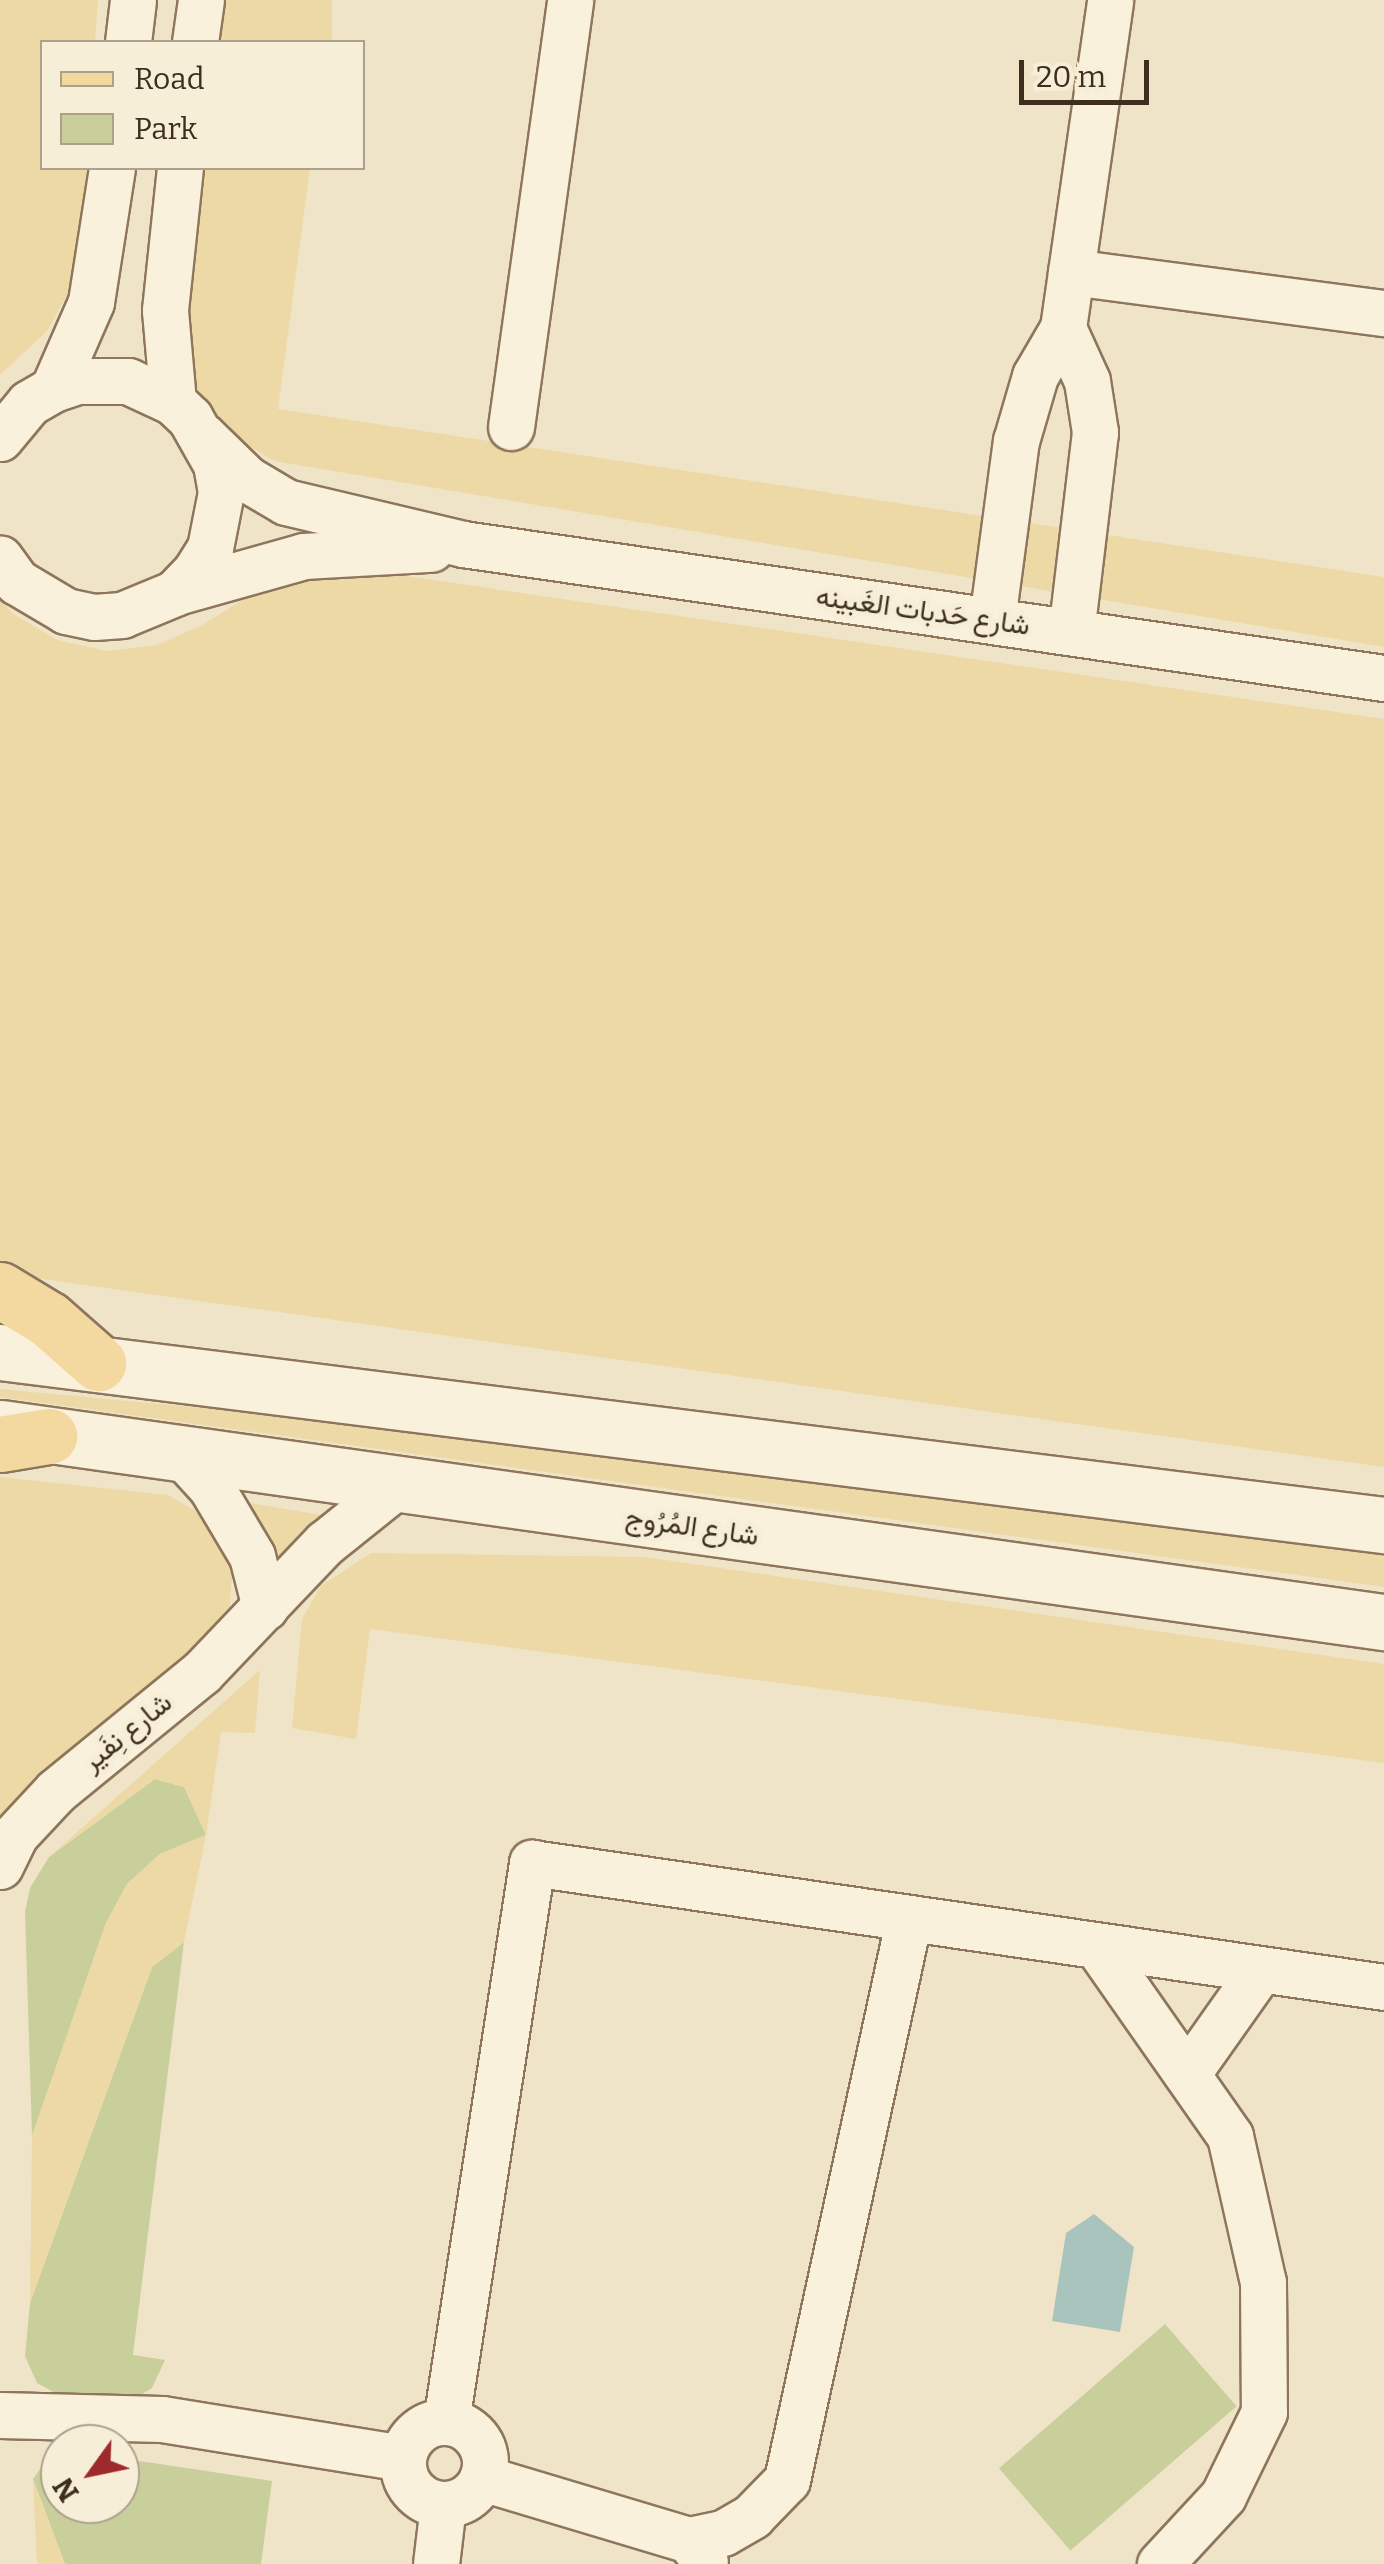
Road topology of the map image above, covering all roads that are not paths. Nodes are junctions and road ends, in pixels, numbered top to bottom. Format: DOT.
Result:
graph roads {
  1 [pos="133,0"];
  2 [pos="201,0"];
  3 [pos="570,0"];
  4 [pos="1110,0"];
  5 [pos="128,40"];
  6 [pos="196,40"];
  7 [pos="112,170"];
  8 [pos="180,170"];
  9 [pos="1071,272"];
  10 [pos="1384,313"];
  11 [pos="1064,328"];
  12 [pos="54,389"];
  13 [pos="173,402"];
  14 [pos="1026,403"];
  15 [pos="1093,409"];
  16 [pos="511,427"];
  17 [pos="204,437"];
  18 [pos="0,438"];
  19 [pos="463,544"];
  20 [pos="0,559"];
  21 [pos="174,592"];
  22 [pos="992,620"];
  23 [pos="1071,632"];
  24 [pos="1384,678"];
  25 [pos="0,1290"];
  26 [pos="0,1352"];
  27 [pos="98,1364"];
  28 [pos="16,1436"];
  29 [pos="181,1454"];
  30 [pos="400,1482"];
  31 [pos="1384,1524"];
  32 [pos="265,1606"];
  33 [pos="1384,1622"];
  34 [pos="0,1866"];
  35 [pos="909,1918"];
  36 [pos="1097,1946"];
  37 [pos="1261,1969"];
  38 [pos="1384,1987"];
  39 [pos="1187,2074"];
  40 [pos="0,2414"];
  41 [pos="446,2422"];
  42 [pos="403,2458"];
  43 [pos="482,2478"];
  44 [pos="443,2504"];
  45 [pos="697,2552"];
  46 [pos="436,2564"];
  47 [pos="1160,2564"];
  1 -- 5 [label="street"];
  2 -- 6 [label="street"];
  3 -- 16 [label="street"];
  4 -- 9 [label="street"];
  7 -- 12 [label="street"];
  8 -- 13 [label="street"];
  9 -- 10 [label="street"];
  9 -- 11 [label="street"];
  11 -- 14 [label="street"];
  11 -- 15 [label="street"];
  12 -- 13 [label="street"];
  12 -- 18 [label="street"];
  13 -- 17 [label="street, شارع حَدبات الغَبينه"];
  14 -- 15 [label="street"];
  14 -- 22 [label="street"];
  15 -- 23 [label="street"];
  17 -- 19 [label="street, شارع حَدبات الغَبينه"];
  17 -- 21 [label="street"];
  19 -- 21 [label="street, شارع حَدبات الغَبينه"];
  19 -- 22 [label="street, شارع حَدبات الغَبينه"];
  20 -- 21 [label="street, شارع حَدبات الغَبينه"];
  22 -- 23 [label="street, شارع حَدبات الغَبينه"];
  23 -- 24 [label="street, شارع حَدبات الغَبينه"];
  25 -- 27 [label="main road"];
  26 -- 27 [label="street"];
  27 -- 31 [label="street"];
  28 -- 29 [label="street, شارع المُرُوج"];
  29 -- 30 [label="street, شارع المُرُوج"];
  29 -- 32 [label="street"];
  30 -- 32 [label="street, شارع نِفَير"];
  30 -- 33 [label="street, شارع المُرُوج"];
  32 -- 34 [label="street, شارع نِفَير"];
  35 -- 36 [label="street"];
  35 -- 41 [label="street"];
  35 -- 45 [label="street"];
  36 -- 37 [label="street"];
  36 -- 39 [label="street"];
  37 -- 38 [label="street"];
  37 -- 39 [label="street"];
  39 -- 47 [label="street"];
  40 -- 42 [label="street"];
  41 -- 42 [label="street"];
  41 -- 43 [label="street"];
  42 -- 44 [label="street"];
  43 -- 44 [label="street"];
  43 -- 45 [label="street"];
  44 -- 46 [label="street"];
}
